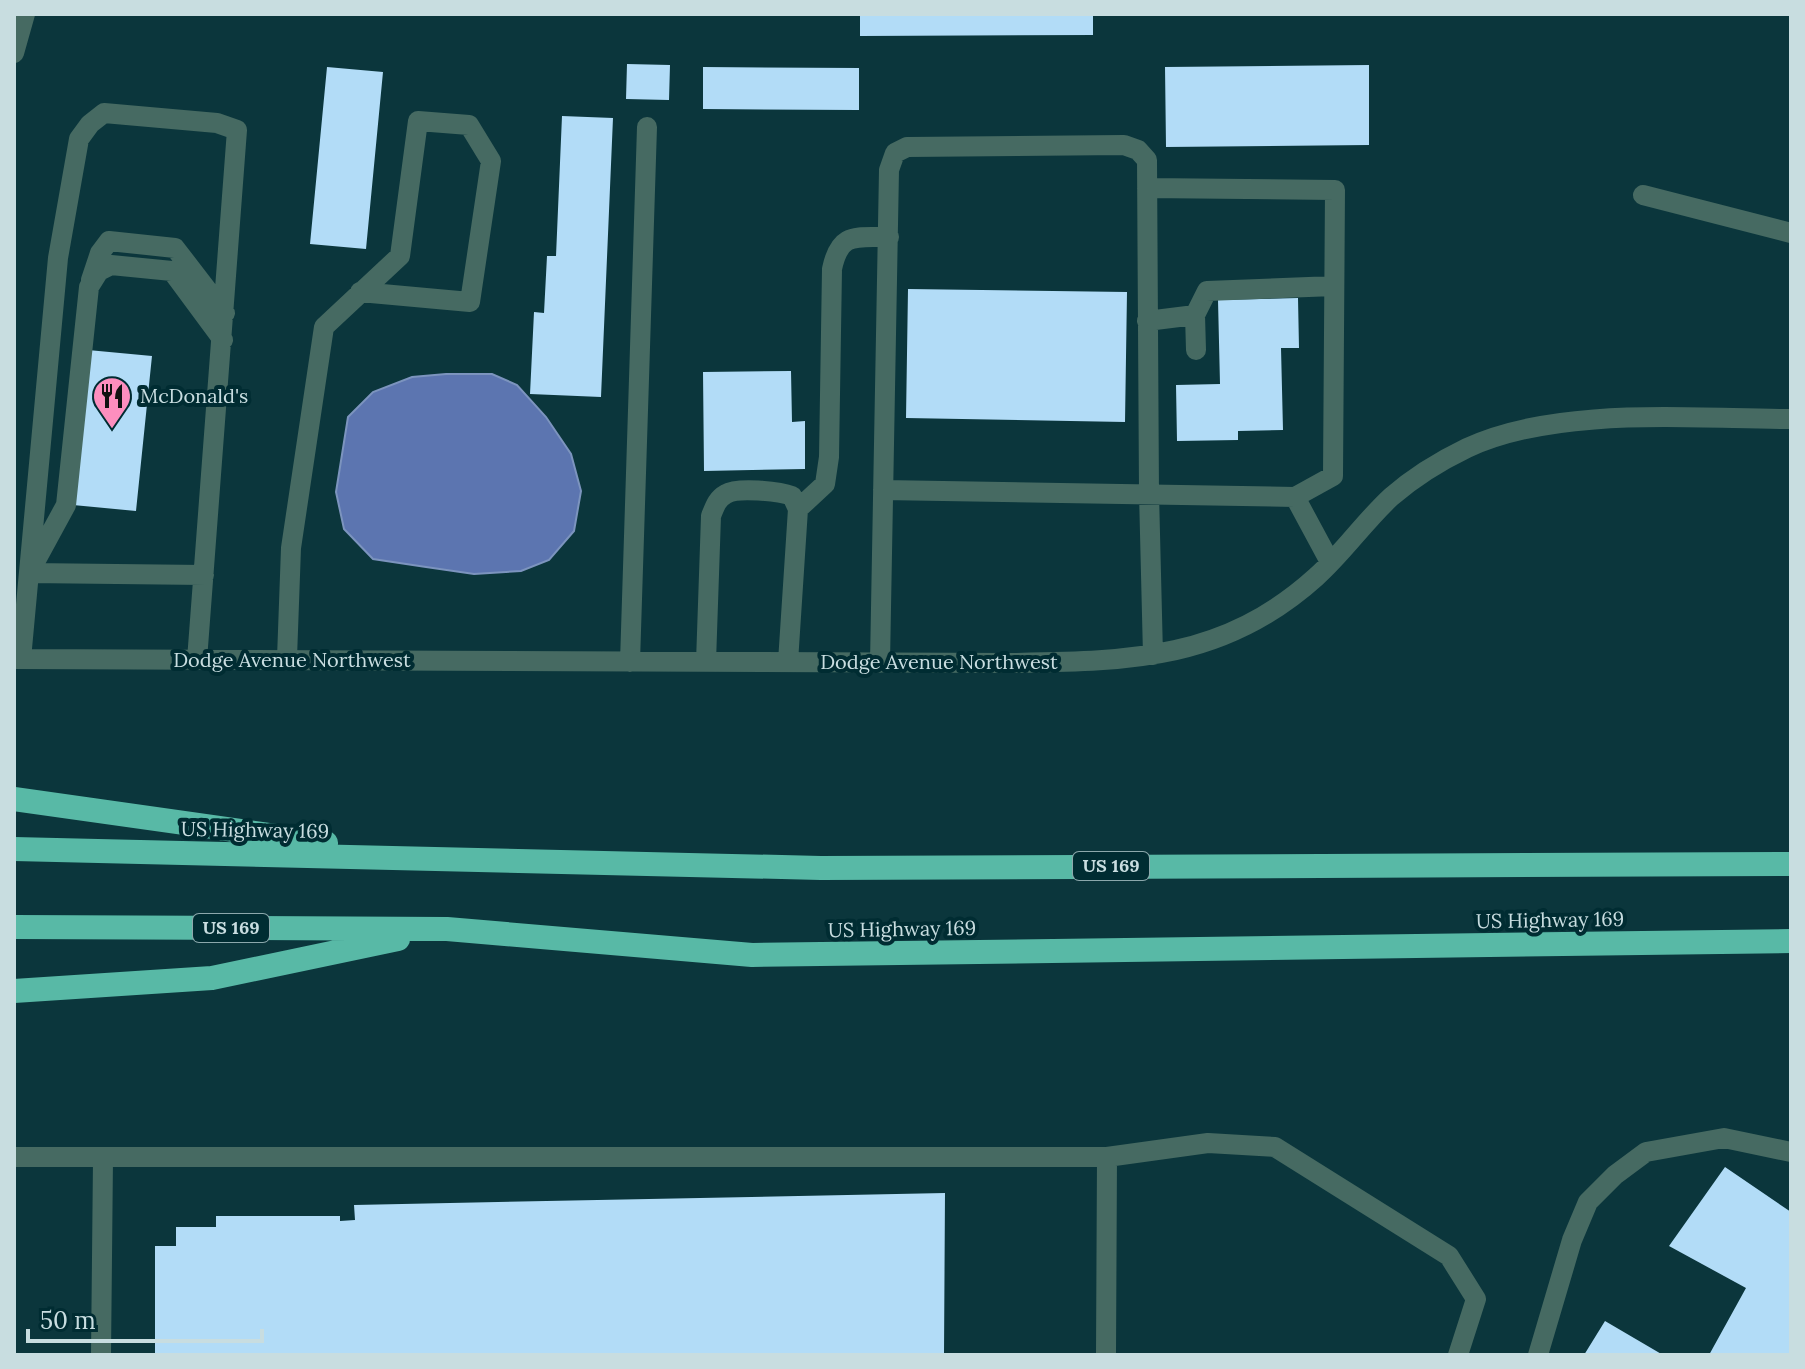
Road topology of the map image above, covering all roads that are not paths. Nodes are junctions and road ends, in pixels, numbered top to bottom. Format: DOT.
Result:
graph roads {
  1 [pos="25,14"];
  2 [pos="14,53"];
  3 [pos="647,127"];
  4 [pos="1147,188"];
  5 [pos="1643,195"];
  6 [pos="1791,233"];
  7 [pos="889,237"];
  8 [pos="1334,286"];
  9 [pos="89,287"];
  10 [pos="360,292"];
  11 [pos="225,313"];
  12 [pos="1195,315"];
  13 [pos="1147,321"];
  14 [pos="223,340"];
  15 [pos="1196,350"];
  16 [pos="1791,419"];
  17 [pos="883,490"];
  18 [pos="1149,493"];
  19 [pos="1295,497"];
  20 [pos="798,509"];
  21 [pos="1330,562"];
  22 [pos="29,573"];
  23 [pos="204,575"];
  24 [pos="1153,655"];
  25 [pos="287,658"];
  26 [pos="18,659"];
  27 [pos="197,660"];
  28 [pos="630,662"];
  29 [pos="706,662"];
  30 [pos="788,662"];
  31 [pos="880,663"];
  32 [pos="14,799"];
  33 [pos="14,849"];
  34 [pos="431,858"];
  35 [pos="1791,864"];
  36 [pos="14,927"];
  37 [pos="447,929"];
  38 [pos="1791,941"];
  39 [pos="14,991"];
  40 [pos="1791,1152"];
  41 [pos="14,1157"];
  42 [pos="1107,1157"];
  43 [pos="103,1159"];
  44 [pos="101,1355"];
  45 [pos="1106,1355"];
  46 [pos="1458,1355"];
  47 [pos="1538,1355"];
  1 -- 2 [label="street"];
  3 -- 28 [label="street"];
  4 -- 7 [label="street"];
  4 -- 8 [label="street"];
  4 -- 13 [label="street"];
  5 -- 6 [label="street"];
  7 -- 17 [label="street"];
  7 -- 20 [label="street"];
  8 -- 12 [label="street"];
  8 -- 19 [label="street"];
  9 -- 11 [label="street"];
  9 -- 14 [label="street"];
  9 -- 22 [label="street"];
  10 -- 10 [label="street"];
  10 -- 25 [label="street"];
  11 -- 14 [label="street"];
  11 -- 22 [label="street"];
  12 -- 13 [label="street"];
  12 -- 15 [label="street"];
  13 -- 18 [label="street"];
  14 -- 23 [label="street"];
  16 -- 21 [label="street, Dodge Avenue Northwest"];
  17 -- 18 [label="street"];
  17 -- 31 [label="street"];
  18 -- 19 [label="street"];
  18 -- 24 [label="street"];
  19 -- 21 [label="street"];
  20 -- 29 [label="street"];
  20 -- 30 [label="street"];
  21 -- 24 [label="street, Dodge Avenue Northwest"];
  22 -- 23 [label="street"];
  22 -- 26 [label="street"];
  23 -- 27 [label="street"];
  24 -- 31 [label="street, Dodge Avenue Northwest"];
  25 -- 27 [label="street, Dodge Avenue Northwest"];
  25 -- 28 [label="street, Dodge Avenue Northwest"];
  26 -- 27 [label="street, Dodge Avenue Northwest"];
  28 -- 29 [label="street, Dodge Avenue Northwest"];
  29 -- 30 [label="street, Dodge Avenue Northwest"];
  30 -- 31 [label="street, Dodge Avenue Northwest"];
  32 -- 34 [label="highway"];
  33 -- 34 [label="highway, US Highway 169 / US 169"];
  34 -- 35 [label="highway, US Highway 169 / US 169"];
  36 -- 37 [label="highway, US Highway 169 / US 169"];
  37 -- 38 [label="highway, US Highway 169 / US 169"];
  37 -- 39 [label="highway"];
  40 -- 47 [label="street"];
  41 -- 43 [label="street"];
  42 -- 43 [label="street"];
  42 -- 45 [label="street"];
  42 -- 46 [label="street"];
  43 -- 44 [label="street"];
}
